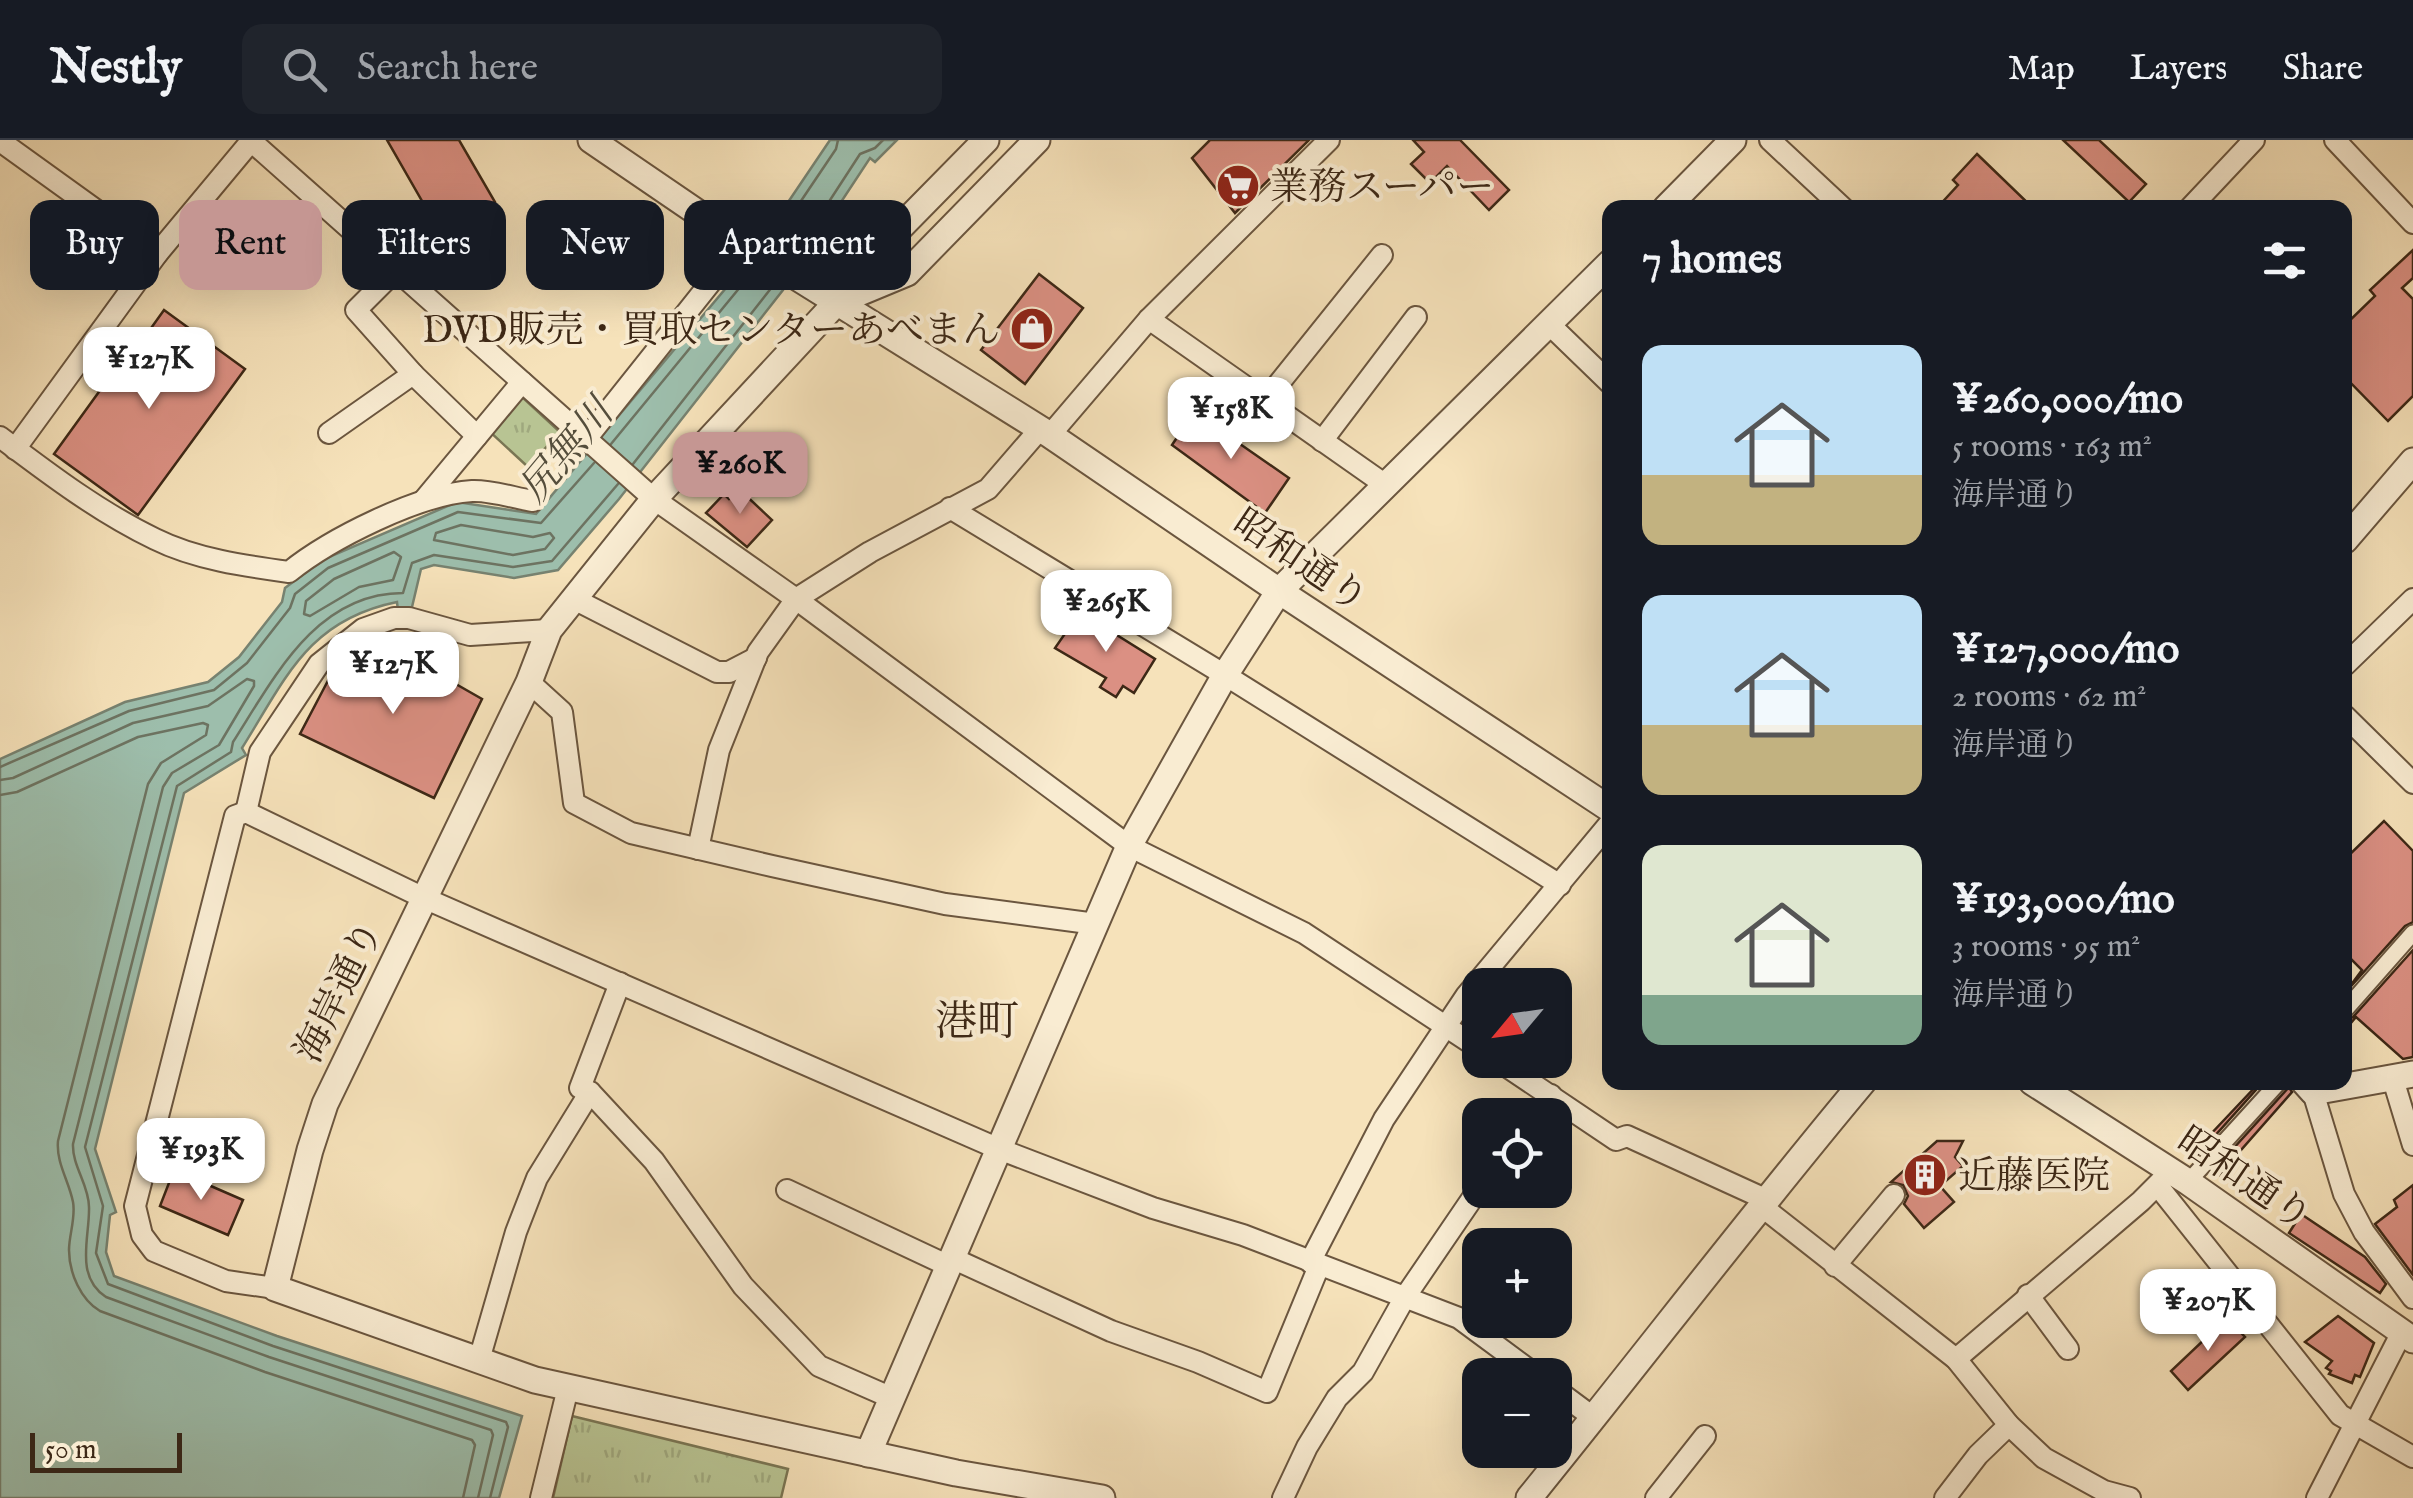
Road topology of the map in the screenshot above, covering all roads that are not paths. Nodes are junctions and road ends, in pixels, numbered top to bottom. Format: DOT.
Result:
graph roads {
  1 [pos="251,140"];
  2 [pos="591,140"];
  3 [pos="986,140"];
  4 [pos="1037,140"];
  5 [pos="1329,140"];
  6 [pos="1734,140"];
  7 [pos="1770,140"];
  8 [pos="2254,140"];
  9 [pos="2334,140"];
  10 [pos="0,142"];
  11 [pos="82,200"];
  12 [pos="1674,200"];
  13 [pos="1834,200"];
  14 [pos="2198,200"];
  15 [pos="684,203"];
  16 [pos="342,219"];
  17 [pos="2413,223"];
  18 [pos="159,253"];
  19 [pos="1382,255"];
  20 [pos="1602,271"];
  21 [pos="129,290"];
  22 [pos="376,290"];
  23 [pos="422,290"];
  24 [pos="712,290"];
  25 [pos="818,290"];
  26 [pos="838,302"];
  27 [pos="1416,317"];
  28 [pos="1150,318"];
  29 [pos="1548,324"];
  30 [pos="413,374"];
  31 [pos="1602,375"];
  32 [pos="522,382"];
  33 [pos="1264,402"];
  34 [pos="329,432"];
  35 [pos="1045,432"];
  36 [pos="477,436"];
  37 [pos="590,442"];
  38 [pos="1322,442"];
  39 [pos="8,443"];
  40 [pos="2413,462"];
  41 [pos="1387,486"];
  42 [pos="654,499"];
  43 [pos="423,501"];
  44 [pos="533,501"];
  45 [pos="950,508"];
  46 [pos="2352,532"];
  47 [pos="1278,591"];
  48 [pos="574,599"];
  49 [pos="796,599"];
  50 [pos="2413,599"];
  51 [pos="549,630"];
  52 [pos="756,658"];
  53 [pos="2352,658"];
  54 [pos="1225,675"];
  55 [pos="529,682"];
  56 [pos="2352,723"];
  57 [pos="2413,783"];
  58 [pos="1602,804"];
  59 [pos="246,812"];
  60 [pos="1602,833"];
  61 [pos="1129,846"];
  62 [pos="698,849"];
  63 [pos="1560,885"];
  64 [pos="424,898"];
  65 [pos="1096,924"];
  66 [pos="2413,933"];
  67 [pos="620,983"];
  68 [pos="2352,1002"];
  69 [pos="1446,1027"];
  70 [pos="1462,1037"];
  71 [pos="2402,1075"];
  72 [pos="1524,1078"];
  73 [pos="2352,1081"];
  74 [pos="1857,1090"];
  75 [pos="2043,1090"];
  76 [pos="2271,1090"];
  77 [pos="2309,1090"];
  78 [pos="590,1092"];
  79 [pos="1551,1096"];
  80 [pos="2413,1145"];
  81 [pos="999,1149"];
  82 [pos="2172,1180"];
  83 [pos="787,1190"];
  84 [pos="1894,1195"];
  85 [pos="1762,1202"];
  86 [pos="1466,1208"];
  87 [pos="950,1262"];
  88 [pos="1314,1264"];
  89 [pos="1835,1266"];
  90 [pos="275,1288"];
  91 [pos="2028,1295"];
  92 [pos="1405,1296"];
  93 [pos="2413,1300"];
  94 [pos="2403,1333"];
  95 [pos="2068,1349"];
  96 [pos="1513,1358"];
  97 [pos="1956,1359"];
  98 [pos="479,1360"];
  99 [pos="568,1388"];
  100 [pos="892,1398"];
  101 [pos="1572,1402"];
  102 [pos="1594,1418"];
  103 [pos="2356,1422"];
  104 [pos="2009,1425"];
  105 [pos="1704,1436"];
  106 [pos="868,1454"];
  107 [pos="2413,1456"];
  108 [pos="541,1498"];
  109 [pos="1102,1498"];
  110 [pos="1283,1498"];
  111 [pos="1529,1498"];
  112 [pos="1656,1498"];
  113 [pos="1945,1498"];
  114 [pos="2130,1498"];
  115 [pos="2318,1498"];
  1 -- 16 [label="street"];
  1 -- 18 [label="street"];
  2 -- 15 [label="street, 昭和通り"];
  3 -- 26 [label="street, 海岸通り"];
  4 -- 26 [label="street"];
  5 -- 28 [label="street"];
  6 -- 12 [label="street"];
  7 -- 13 [label="street"];
  8 -- 14 [label="street"];
  9 -- 17 [label="street"];
  10 -- 11 [label="street"];
  19 -- 33 [label="street"];
  20 -- 29 [label="street"];
  21 -- 39 [label="street"];
  22 -- 30 [label="street"];
  23 -- 32 [label="street"];
  24 -- 37 [label="street"];
  25 -- 26 [label="street, 昭和通り"];
  26 -- 35 [label="street, 昭和通り"];
  26 -- 42 [label="street, 海岸通り"];
  27 -- 38 [label="street"];
  28 -- 33 [label="street"];
  28 -- 35 [label="street"];
  29 -- 31 [label="street"];
  29 -- 41 [label="street"];
  30 -- 34 [label="street"];
  30 -- 36 [label="street"];
  32 -- 36 [label="street"];
  32 -- 37 [label="street"];
  33 -- 38 [label="street"];
  35 -- 45 [label="street"];
  35 -- 47 [label="street, 昭和通り"];
  36 -- 43 [label="street"];
  37 -- 42 [label="street"];
  38 -- 41 [label="street"];
  39 -- 43 [label="street"];
  40 -- 46 [label="street"];
  41 -- 47 [label="street"];
  42 -- 48 [label="street, 海岸通り"];
  42 -- 49 [label="street"];
  43 -- 44 [label="street"];
  45 -- 49 [label="street"];
  45 -- 54 [label="street"];
  47 -- 54 [label="street"];
  47 -- 58 [label="street, 昭和通り"];
  48 -- 51 [label="street, 海岸通り"];
  48 -- 52 [label="street"];
  49 -- 52 [label="street"];
  49 -- 61 [label="street"];
  50 -- 53 [label="street"];
  51 -- 55 [label="street, 海岸通り"];
  51 -- 59 [label="street"];
  52 -- 62 [label="street"];
  54 -- 61 [label="street"];
  54 -- 63 [label="street"];
  55 -- 62 [label="street"];
  55 -- 64 [label="street, 海岸通り"];
  56 -- 57 [label="street"];
  59 -- 64 [label="street"];
  59 -- 90 [label="street"];
  60 -- 63 [label="street"];
  61 -- 65 [label="street"];
  61 -- 69 [label="street"];
  62 -- 65 [label="street"];
  63 -- 69 [label="street"];
  64 -- 67 [label="street"];
  64 -- 90 [label="street, 海岸通り"];
  65 -- 81 [label="street"];
  66 -- 68 [label="street"];
  67 -- 78 [label="street"];
  67 -- 81 [label="street"];
  69 -- 70 [label="street"];
  69 -- 88 [label="street"];
  71 -- 73 [label="street"];
  71 -- 80 [label="street"];
  72 -- 79 [label="street"];
  74 -- 85 [label="street"];
  75 -- 82 [label="street, 昭和通り"];
  76 -- 82 [label="street"];
  77 -- 93 [label="street"];
  78 -- 98 [label="street"];
  78 -- 100 [label="street"];
  79 -- 85 [label="street"];
  81 -- 87 [label="street"];
  81 -- 88 [label="street"];
  82 -- 91 [label="street"];
  82 -- 94 [label="street, 昭和通り"];
  82 -- 103 [label="street"];
  83 -- 87 [label="street"];
  84 -- 89 [label="street"];
  85 -- 89 [label="street"];
  85 -- 102 [label="street"];
  86 -- 92 [label="street"];
  87 -- 88 [label="street"];
  87 -- 100 [label="street"];
  88 -- 92 [label="street"];
  89 -- 97 [label="street"];
  90 -- 98 [label="street"];
  91 -- 95 [label="street"];
  91 -- 97 [label="street"];
  92 -- 96 [label="street"];
  92 -- 110 [label="street"];
  93 -- 94 [label="street"];
  94 -- 103 [label="street"];
  97 -- 104 [label="street"];
  98 -- 99 [label="street"];
  99 -- 106 [label="street"];
  99 -- 108 [label="street"];
  100 -- 106 [label="street"];
  101 -- 102 [label="street"];
  102 -- 111 [label="street"];
  103 -- 107 [label="street"];
  103 -- 115 [label="street"];
  104 -- 113 [label="street"];
  104 -- 114 [label="street"];
  105 -- 112 [label="street"];
  106 -- 109 [label="street"];
}
